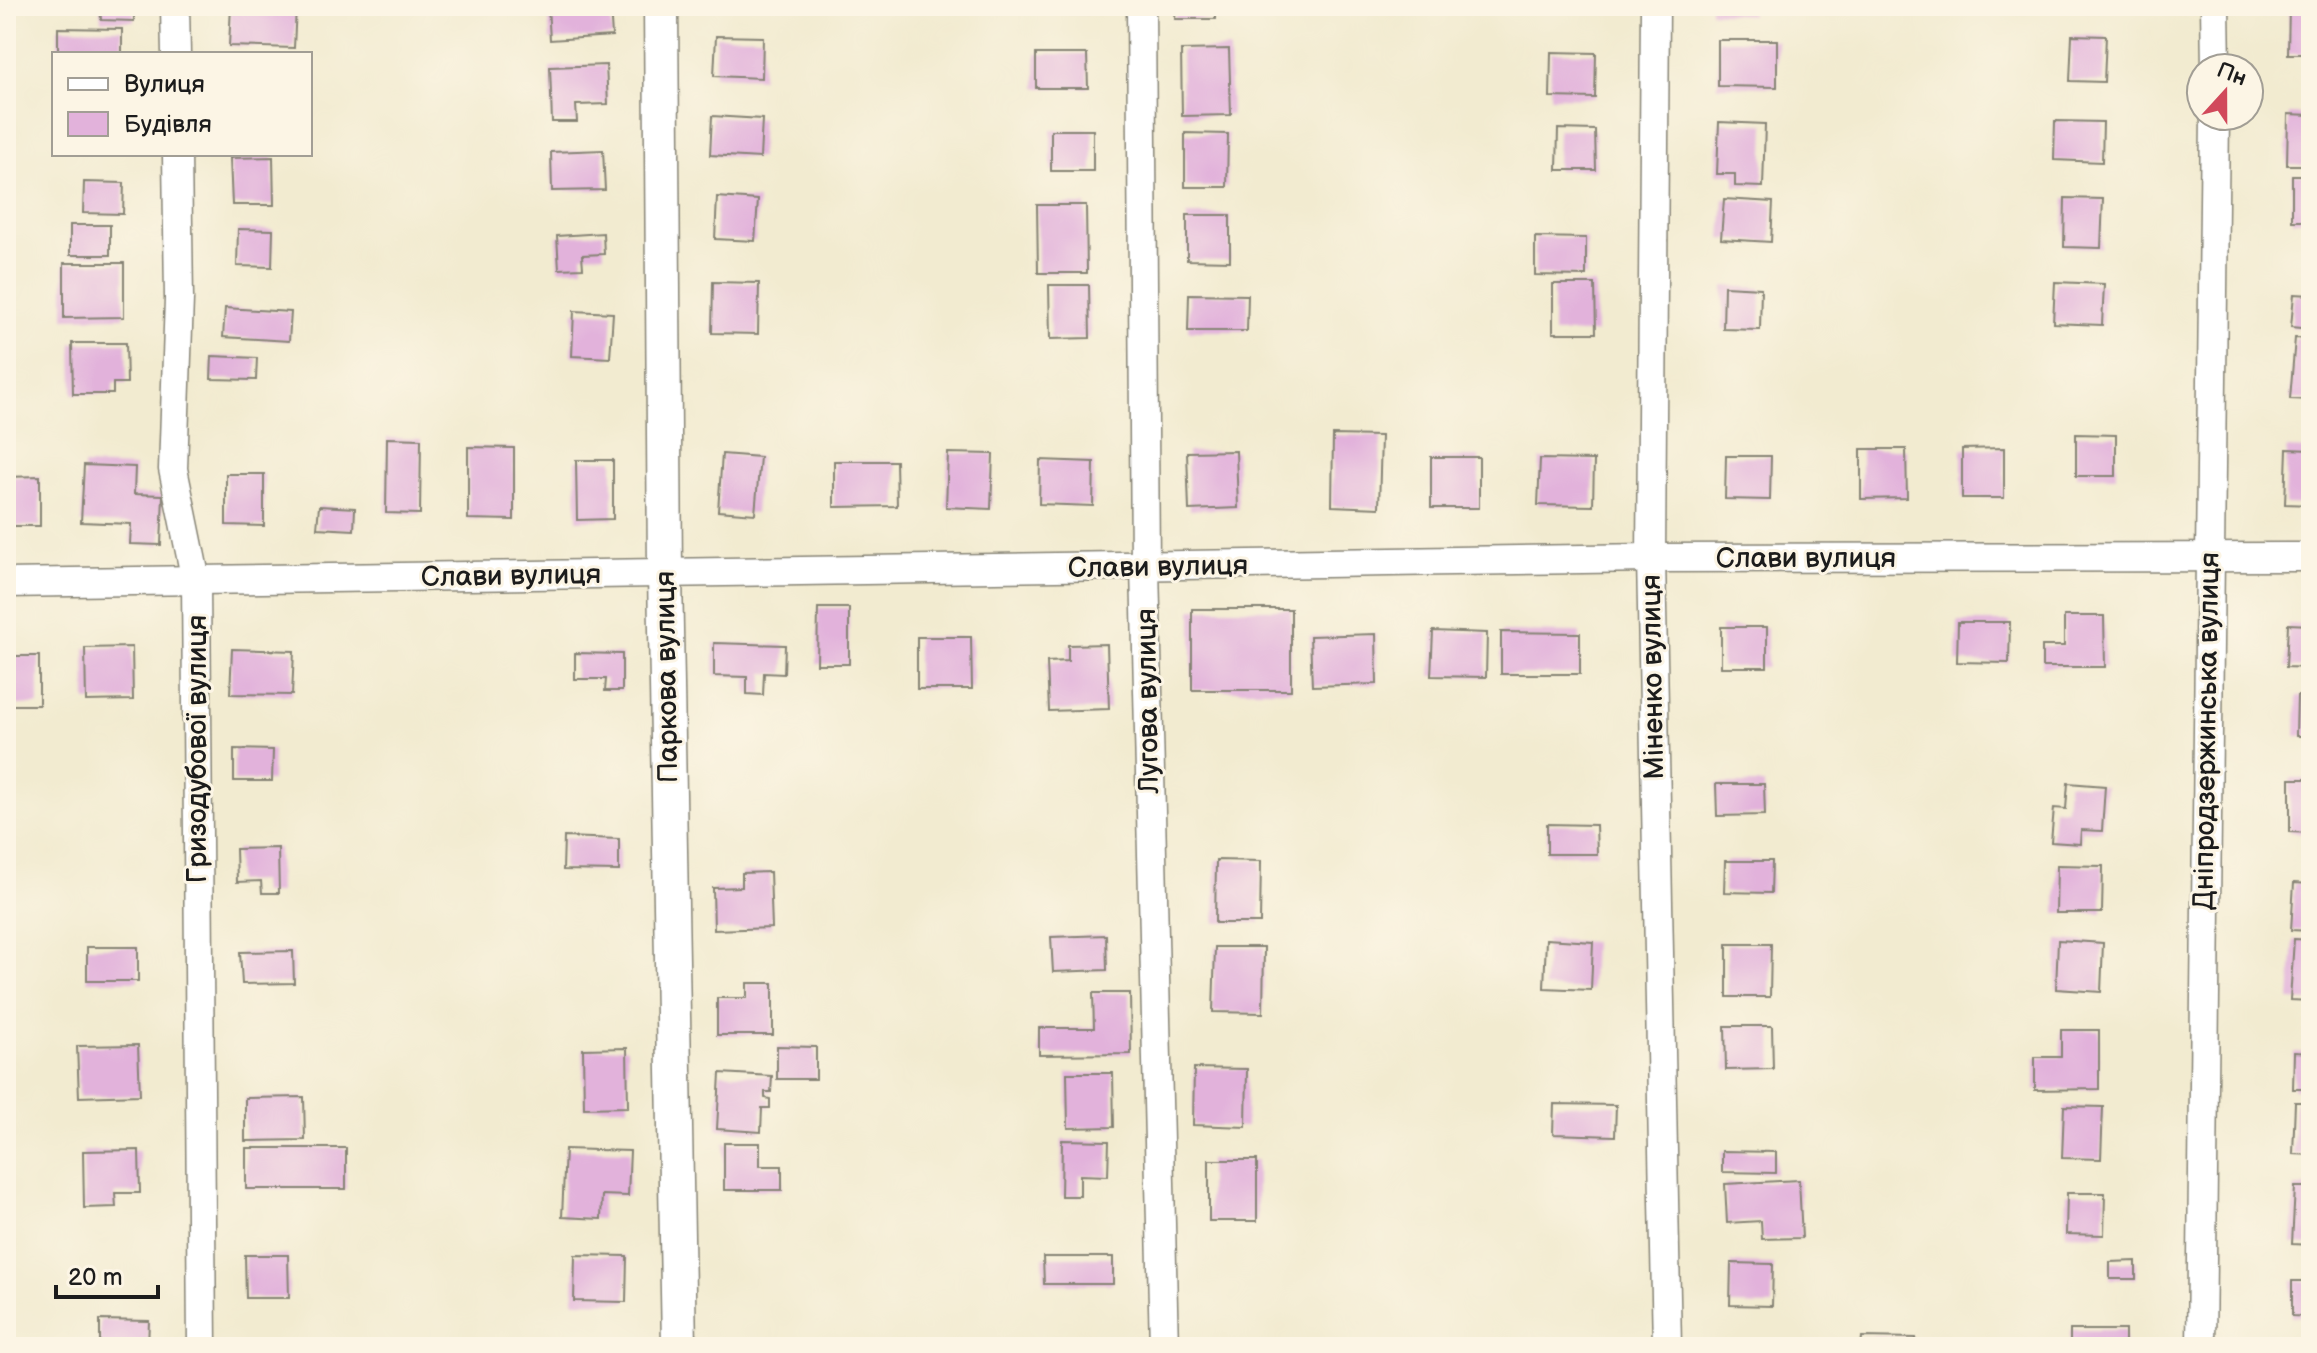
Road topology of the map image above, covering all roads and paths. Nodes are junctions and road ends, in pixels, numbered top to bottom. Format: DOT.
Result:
graph roads {
  1 [pos="175,6"];
  2 [pos="661,6"];
  3 [pos="1141,6"];
  4 [pos="1655,6"];
  5 [pos="2215,6"];
  6 [pos="176,52"];
  7 [pos="2216,52"];
  8 [pos="2215,132"];
  9 [pos="177,156"];
  10 [pos="2311,557"];
  11 [pos="1651,558"];
  12 [pos="2209,558"];
  13 [pos="1145,567"];
  14 [pos="665,574"];
  15 [pos="196,581"];
  16 [pos="6,583"];
  17 [pos="202,1347"];
  18 [pos="679,1347"];
  19 [pos="1164,1347"];
  20 [pos="1667,1347"];
  21 [pos="2201,1347"];
  1 -- 6 [label="street"];
  2 -- 14 [label="street, Паркова вулиця"];
  3 -- 13 [label="street, Лугова вулиця"];
  4 -- 11 [label="street, Міненко вулиця"];
  5 -- 7 [label="street"];
  8 -- 12 [label="street, Дніпродзержинська вулиця"];
  9 -- 15 [label="street, Гризодубової вулиця"];
  10 -- 12 [label="street, Слави вулиця"];
  11 -- 12 [label="street, Слави вулиця"];
  11 -- 13 [label="street, Слави вулиця"];
  11 -- 20 [label="street, Міненко вулиця"];
  12 -- 21 [label="street, Дніпродзержинська вулиця"];
  13 -- 14 [label="street, Слави вулиця"];
  13 -- 19 [label="street, Лугова вулиця"];
  14 -- 15 [label="street, Слави вулиця"];
  14 -- 18 [label="street, Паркова вулиця"];
  15 -- 16 [label="street, Слави вулиця"];
  15 -- 17 [label="street, Гризодубової вулиця"];
}
